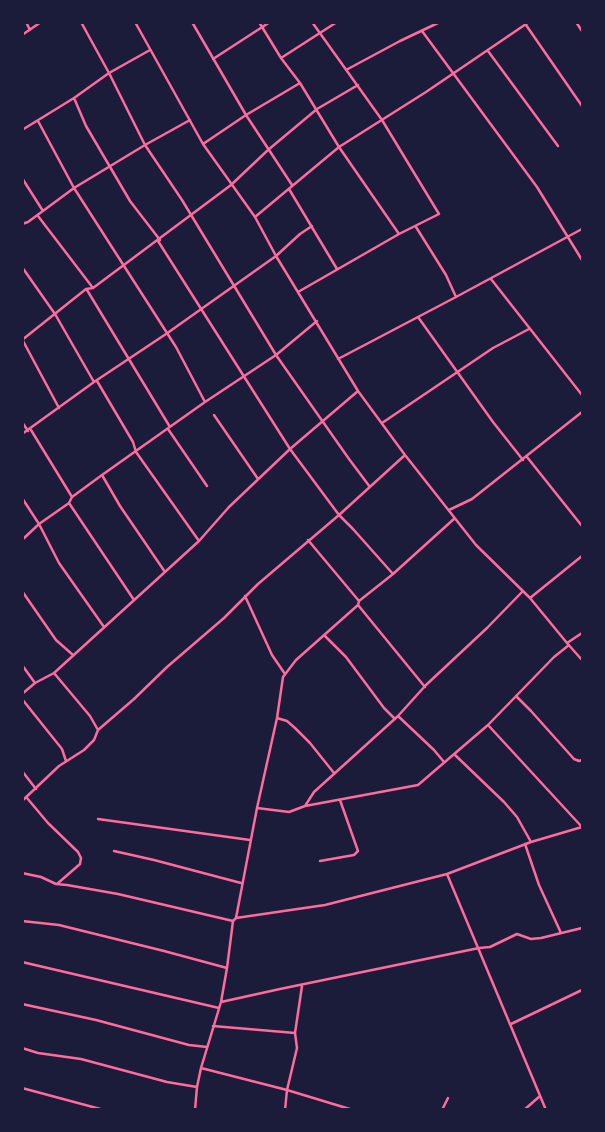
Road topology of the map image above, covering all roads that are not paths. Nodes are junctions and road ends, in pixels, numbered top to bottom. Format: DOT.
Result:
graph roads {
  1 [pos="26,22"];
  2 [pos="41,22"];
  3 [pos="81,22"];
  4 [pos="135,22"];
  5 [pos="258,22"];
  6 [pos="270,22"];
  7 [pos="312,22"];
  8 [pos="337,22"];
  9 [pos="440,22"];
  10 [pos="576,22"];
  11 [pos="193,23"];
  12 [pos="527,24"];
  13 [pos="262,28"];
  14 [pos="30,30"];
  15 [pos="422,31"];
  16 [pos="582,31"];
  17 [pos="319,34"];
  18 [pos="22,35"];
  19 [pos="150,50"];
  20 [pos="488,51"];
  21 [pos="281,58"];
  22 [pos="213,59"];
  23 [pos="346,70"];
  24 [pos="109,73"];
  25 [pos="454,73"];
  26 [pos="300,83"];
  27 [pos="358,85"];
  28 [pos="74,98"];
  29 [pos="582,106"];
  30 [pos="317,109"];
  31 [pos="246,115"];
  32 [pos="190,120"];
  33 [pos="382,120"];
  34 [pos="38,121"];
  35 [pos="22,130"];
  36 [pos="203,144"];
  37 [pos="145,145"];
  38 [pos="558,146"];
  39 [pos="339,147"];
  40 [pos="268,150"];
  41 [pos="110,166"];
  42 [pos="22,178"];
  43 [pos="292,185"];
  44 [pos="231,186"];
  45 [pos="74,188"];
  46 [pos="288,188"];
  47 [pos="43,211"];
  48 [pos="38,215"];
  49 [pos="191,217"];
  50 [pos="255,217"];
  51 [pos="22,224"];
  52 [pos="312,226"];
  53 [pos="416,227"];
  54 [pos="582,229"];
  55 [pos="399,234"];
  56 [pos="568,237"];
  57 [pos="159,241"];
  58 [pos="276,256"];
  59 [pos="582,260"];
  60 [pos="124,266"];
  61 [pos="22,267"];
  62 [pos="337,269"];
  63 [pos="491,279"];
  64 [pos="234,285"];
  65 [pos="93,288"];
  66 [pos="86,289"];
  67 [pos="298,292"];
  68 [pos="456,297"];
  69 [pos="200,309"];
  70 [pos="55,314"];
  71 [pos="418,317"];
  72 [pos="317,321"];
  73 [pos="529,329"];
  74 [pos="166,334"];
  75 [pos="23,340"];
  76 [pos="276,355"];
  77 [pos="129,358"];
  78 [pos="338,360"];
  79 [pos="456,371"];
  80 [pos="243,376"];
  81 [pos="95,382"];
  82 [pos="358,391"];
  83 [pos="582,395"];
  84 [pos="205,402"];
  85 [pos="59,408"];
  86 [pos="582,412"];
  87 [pos="214,415"];
  88 [pos="22,422"];
  89 [pos="323,422"];
  90 [pos="382,423"];
  91 [pos="169,428"];
  92 [pos="29,430"];
  93 [pos="22,434"];
  94 [pos="290,449"];
  95 [pos="136,452"];
  96 [pos="405,455"];
  97 [pos="526,456"];
  98 [pos="523,460"];
  99 [pos="102,475"];
  100 [pos="258,479"];
  101 [pos="207,486"];
  102 [pos="370,487"];
  103 [pos="72,497"];
  104 [pos="22,498"];
  105 [pos="69,503"];
  106 [pos="449,510"];
  107 [pos="339,515"];
  108 [pos="455,518"];
  109 [pos="39,524"];
  110 [pos="582,526"];
  111 [pos="22,540"];
  112 [pos="199,540"];
  113 [pos="308,540"];
  114 [pos="582,556"];
  115 [pos="165,572"];
  116 [pos="393,574"];
  117 [pos="22,591"];
  118 [pos="523,592"];
  119 [pos="245,596"];
  120 [pos="530,598"];
  121 [pos="134,600"];
  122 [pos="359,603"];
  123 [pos="104,627"];
  124 [pos="582,633"];
  125 [pos="324,634"];
  126 [pos="568,644"];
  127 [pos="73,655"];
  128 [pos="582,660"];
  129 [pos="22,665"];
  130 [pos="54,673"];
  131 [pos="285,674"];
  132 [pos="35,683"];
  133 [pos="425,687"];
  134 [pos="22,694"];
  135 [pos="516,696"];
  136 [pos="22,699"];
  137 [pos="397,717"];
  138 [pos="277,718"];
  139 [pos="488,725"];
  140 [pos="98,730"];
  141 [pos="454,754"];
  142 [pos="582,760"];
  143 [pos="66,761"];
  144 [pos="444,762"];
  145 [pos="22,770"];
  146 [pos="334,773"];
  147 [pos="36,789"];
  148 [pos="26,798"];
  149 [pos="340,800"];
  150 [pos="22,801"];
  151 [pos="305,806"];
  152 [pos="256,808"];
  153 [pos="98,819"];
  154 [pos="582,827"];
  155 [pos="250,840"];
  156 [pos="531,842"];
  157 [pos="525,844"];
  158 [pos="114,851"];
  159 [pos="320,861"];
  160 [pos="22,873"];
  161 [pos="447,874"];
  162 [pos="56,884"];
  163 [pos="241,884"];
  164 [pos="234,919"];
  165 [pos="22,921"];
  166 [pos="582,928"];
  167 [pos="560,933"];
  168 [pos="479,948"];
  169 [pos="22,962"];
  170 [pos="227,968"];
  171 [pos="302,985"];
  172 [pos="582,990"];
  173 [pos="220,1002"];
  174 [pos="22,1004"];
  175 [pos="219,1008"];
  176 [pos="511,1024"];
  177 [pos="213,1026"];
  178 [pos="295,1033"];
  179 [pos="207,1047"];
  180 [pos="22,1048"];
  181 [pos="201,1068"];
  182 [pos="196,1087"];
  183 [pos="22,1088"];
  184 [pos="287,1090"];
  185 [pos="540,1096"];
  186 [pos="448,1098"];
  187 [pos="196,1109"];
  188 [pos="104,1110"];
  189 [pos="285,1110"];
  190 [pos="353,1110"];
  191 [pos="442,1110"];
  192 [pos="524,1110"];
  193 [pos="546,1110"];
  1 -- 14 [label="street"];
  2 -- 14 [label="street"];
  3 -- 24 [label="street"];
  4 -- 19 [label="street"];
  5 -- 13 [label="street"];
  6 -- 13 [label="street"];
  7 -- 17 [label="street"];
  8 -- 17 [label="street"];
  9 -- 15 [label="street"];
  10 -- 16 [label="street"];
  11 -- 22 [label="street"];
  12 -- 20 [label="street"];
  12 -- 29 [label="street"];
  13 -- 21 [label="street"];
  13 -- 22 [label="street"];
  14 -- 18 [label="street"];
  15 -- 23 [label="street"];
  15 -- 25 [label="street"];
  17 -- 21 [label="street"];
  17 -- 23 [label="street"];
  19 -- 24 [label="street"];
  19 -- 32 [label="street"];
  20 -- 25 [label="street"];
  20 -- 38 [label="street"];
  21 -- 26 [label="street"];
  22 -- 31 [label="street"];
  23 -- 27 [label="street"];
  24 -- 28 [label="street"];
  24 -- 37 [label="street"];
  25 -- 33 [label="street"];
  25 -- 56 [label="street"];
  26 -- 30 [label="street"];
  26 -- 31 [label="street"];
  27 -- 30 [label="street"];
  27 -- 33 [label="street"];
  28 -- 34 [label="street"];
  28 -- 41 [label="street"];
  30 -- 39 [label="street"];
  30 -- 40 [label="street"];
  31 -- 36 [label="street"];
  31 -- 40 [label="street"];
  32 -- 36 [label="street"];
  32 -- 37 [label="street"];
  33 -- 39 [label="street"];
  33 -- 53 [label="street"];
  34 -- 35 [label="street"];
  34 -- 45 [label="street"];
  36 -- 44 [label="street"];
  37 -- 41 [label="street"];
  37 -- 49 [label="street"];
  39 -- 43 [label="street"];
  39 -- 55 [label="street"];
  40 -- 43 [label="street"];
  40 -- 44 [label="street"];
  41 -- 45 [label="street"];
  41 -- 57 [label="street"];
  42 -- 47 [label="street"];
  43 -- 46 [label="street"];
  44 -- 49 [label="street"];
  44 -- 50 [label="street"];
  45 -- 47 [label="street"];
  45 -- 60 [label="street"];
  46 -- 50 [label="street"];
  46 -- 52 [label="street"];
  47 -- 48 [label="street"];
  48 -- 51 [label="street"];
  48 -- 65 [label="street"];
  49 -- 57 [label="street"];
  49 -- 64 [label="street"];
  50 -- 58 [label="street"];
  52 -- 58 [label="street"];
  52 -- 62 [label="street"];
  53 -- 55 [label="street"];
  53 -- 68 [label="street"];
  54 -- 56 [label="street"];
  55 -- 62 [label="street"];
  56 -- 59 [label="street"];
  56 -- 63 [label="street"];
  57 -- 60 [label="street"];
  57 -- 69 [label="street"];
  58 -- 64 [label="street"];
  58 -- 67 [label="street"];
  60 -- 65 [label="street"];
  60 -- 74 [label="street"];
  61 -- 70 [label="street"];
  62 -- 67 [label="street"];
  63 -- 68 [label="street"];
  63 -- 73 [label="street"];
  64 -- 69 [label="street"];
  64 -- 76 [label="street"];
  65 -- 66 [label="street"];
  66 -- 70 [label="street"];
  66 -- 77 [label="street"];
  67 -- 72 [label="street"];
  68 -- 71 [label="street"];
  69 -- 74 [label="street"];
  69 -- 80 [label="street"];
  70 -- 75 [label="street"];
  70 -- 81 [label="street"];
  71 -- 78 [label="street"];
  71 -- 79 [label="street"];
  72 -- 76 [label="street"];
  72 -- 78 [label="street"];
  73 -- 79 [label="street"];
  73 -- 83 [label="street"];
  74 -- 77 [label="street"];
  74 -- 84 [label="street"];
  75 -- 85 [label="street"];
  76 -- 80 [label="street"];
  76 -- 89 [label="street"];
  77 -- 81 [label="street"];
  77 -- 91 [label="street"];
  78 -- 82 [label="street"];
  79 -- 90 [label="street"];
  79 -- 98 [label="street"];
  80 -- 84 [label="street"];
  80 -- 94 [label="street"];
  81 -- 85 [label="street"];
  81 -- 95 [label="street"];
  82 -- 89 [label="street"];
  82 -- 90 [label="street"];
  84 -- 91 [label="street"];
  85 -- 92 [label="street"];
  86 -- 97 [label="street"];
  87 -- 100 [label="street"];
  88 -- 92 [label="street"];
  89 -- 94 [label="street"];
  89 -- 102 [label="street"];
  90 -- 96 [label="street"];
  91 -- 95 [label="street"];
  91 -- 101 [label="street"];
  92 -- 93 [label="street"];
  92 -- 103 [label="street"];
  94 -- 100 [label="street"];
  94 -- 107 [label="street"];
  95 -- 99 [label="street"];
  95 -- 112 [label="street"];
  96 -- 102 [label="street"];
  96 -- 106 [label="street"];
  97 -- 98 [label="street"];
  97 -- 110 [label="street"];
  98 -- 106 [label="street"];
  99 -- 103 [label="street"];
  99 -- 115 [label="street"];
  100 -- 112 [label="street"];
  102 -- 107 [label="street"];
  103 -- 105 [label="street"];
  104 -- 109 [label="street"];
  105 -- 109 [label="street"];
  105 -- 121 [label="street"];
  106 -- 108 [label="street"];
  107 -- 113 [label="street"];
  107 -- 116 [label="street"];
  108 -- 116 [label="street"];
  108 -- 118 [label="street"];
  109 -- 111 [label="street"];
  109 -- 123 [label="street"];
  112 -- 115 [label="street"];
  113 -- 119 [label="street"];
  113 -- 122 [label="street"];
  114 -- 120 [label="street"];
  115 -- 121 [label="street"];
  116 -- 122 [label="street"];
  117 -- 127 [label="street"];
  118 -- 120 [label="street"];
  118 -- 133 [label="street"];
  119 -- 131 [label="street"];
  119 -- 140 [label="street"];
  120 -- 126 [label="street"];
  121 -- 123 [label="street"];
  122 -- 125 [label="street"];
  122 -- 133 [label="street"];
  123 -- 127 [label="street"];
  124 -- 126 [label="street"];
  125 -- 131 [label="street"];
  125 -- 137 [label="street"];
  126 -- 128 [label="street"];
  126 -- 135 [label="street"];
  127 -- 130 [label="street"];
  129 -- 132 [label="street"];
  130 -- 132 [label="street"];
  130 -- 140 [label="street"];
  131 -- 138 [label="street"];
  132 -- 134 [label="street"];
  133 -- 137 [label="street"];
  135 -- 139 [label="street"];
  135 -- 142 [label="street"];
  136 -- 143 [label="street"];
  137 -- 144 [label="street"];
  137 -- 146 [label="street"];
  138 -- 146 [label="street"];
  138 -- 152 [label="street"];
  139 -- 141 [label="street"];
  139 -- 154 [label="street"];
  140 -- 143 [label="street"];
  141 -- 144 [label="street"];
  141 -- 156 [label="street"];
  143 -- 147 [label="street"];
  144 -- 149 [label="street"];
  145 -- 147 [label="street"];
  146 -- 151 [label="street"];
  147 -- 148 [label="street"];
  148 -- 150 [label="street"];
  148 -- 162 [label="street"];
  149 -- 151 [label="street"];
  149 -- 159 [label="street"];
  151 -- 152 [label="street"];
  152 -- 155 [label="street"];
  153 -- 155 [label="street"];
  154 -- 156 [label="street"];
  155 -- 163 [label="street"];
  156 -- 157 [label="street"];
  157 -- 161 [label="street"];
  157 -- 167 [label="street"];
  158 -- 163 [label="street"];
  160 -- 162 [label="street"];
  161 -- 164 [label="street"];
  161 -- 168 [label="street"];
  162 -- 164 [label="street"];
  163 -- 164 [label="street"];
  164 -- 170 [label="street"];
  165 -- 170 [label="street"];
  166 -- 167 [label="street"];
  167 -- 168 [label="street"];
  168 -- 171 [label="street"];
  168 -- 176 [label="street"];
  169 -- 175 [label="street"];
  170 -- 173 [label="street"];
  171 -- 173 [label="street"];
  171 -- 178 [label="street"];
  172 -- 176 [label="street"];
  173 -- 175 [label="street"];
  174 -- 179 [label="street"];
  175 -- 177 [label="street"];
  176 -- 185 [label="street"];
  177 -- 178 [label="street"];
  177 -- 179 [label="street"];
  178 -- 184 [label="street"];
  179 -- 181 [label="street"];
  180 -- 182 [label="street"];
  181 -- 182 [label="street"];
  181 -- 184 [label="street"];
  182 -- 187 [label="street"];
  183 -- 188 [label="street"];
  184 -- 189 [label="street"];
  184 -- 190 [label="street"];
  185 -- 192 [label="street"];
  185 -- 193 [label="street"];
  186 -- 191 [label="street"];
}
